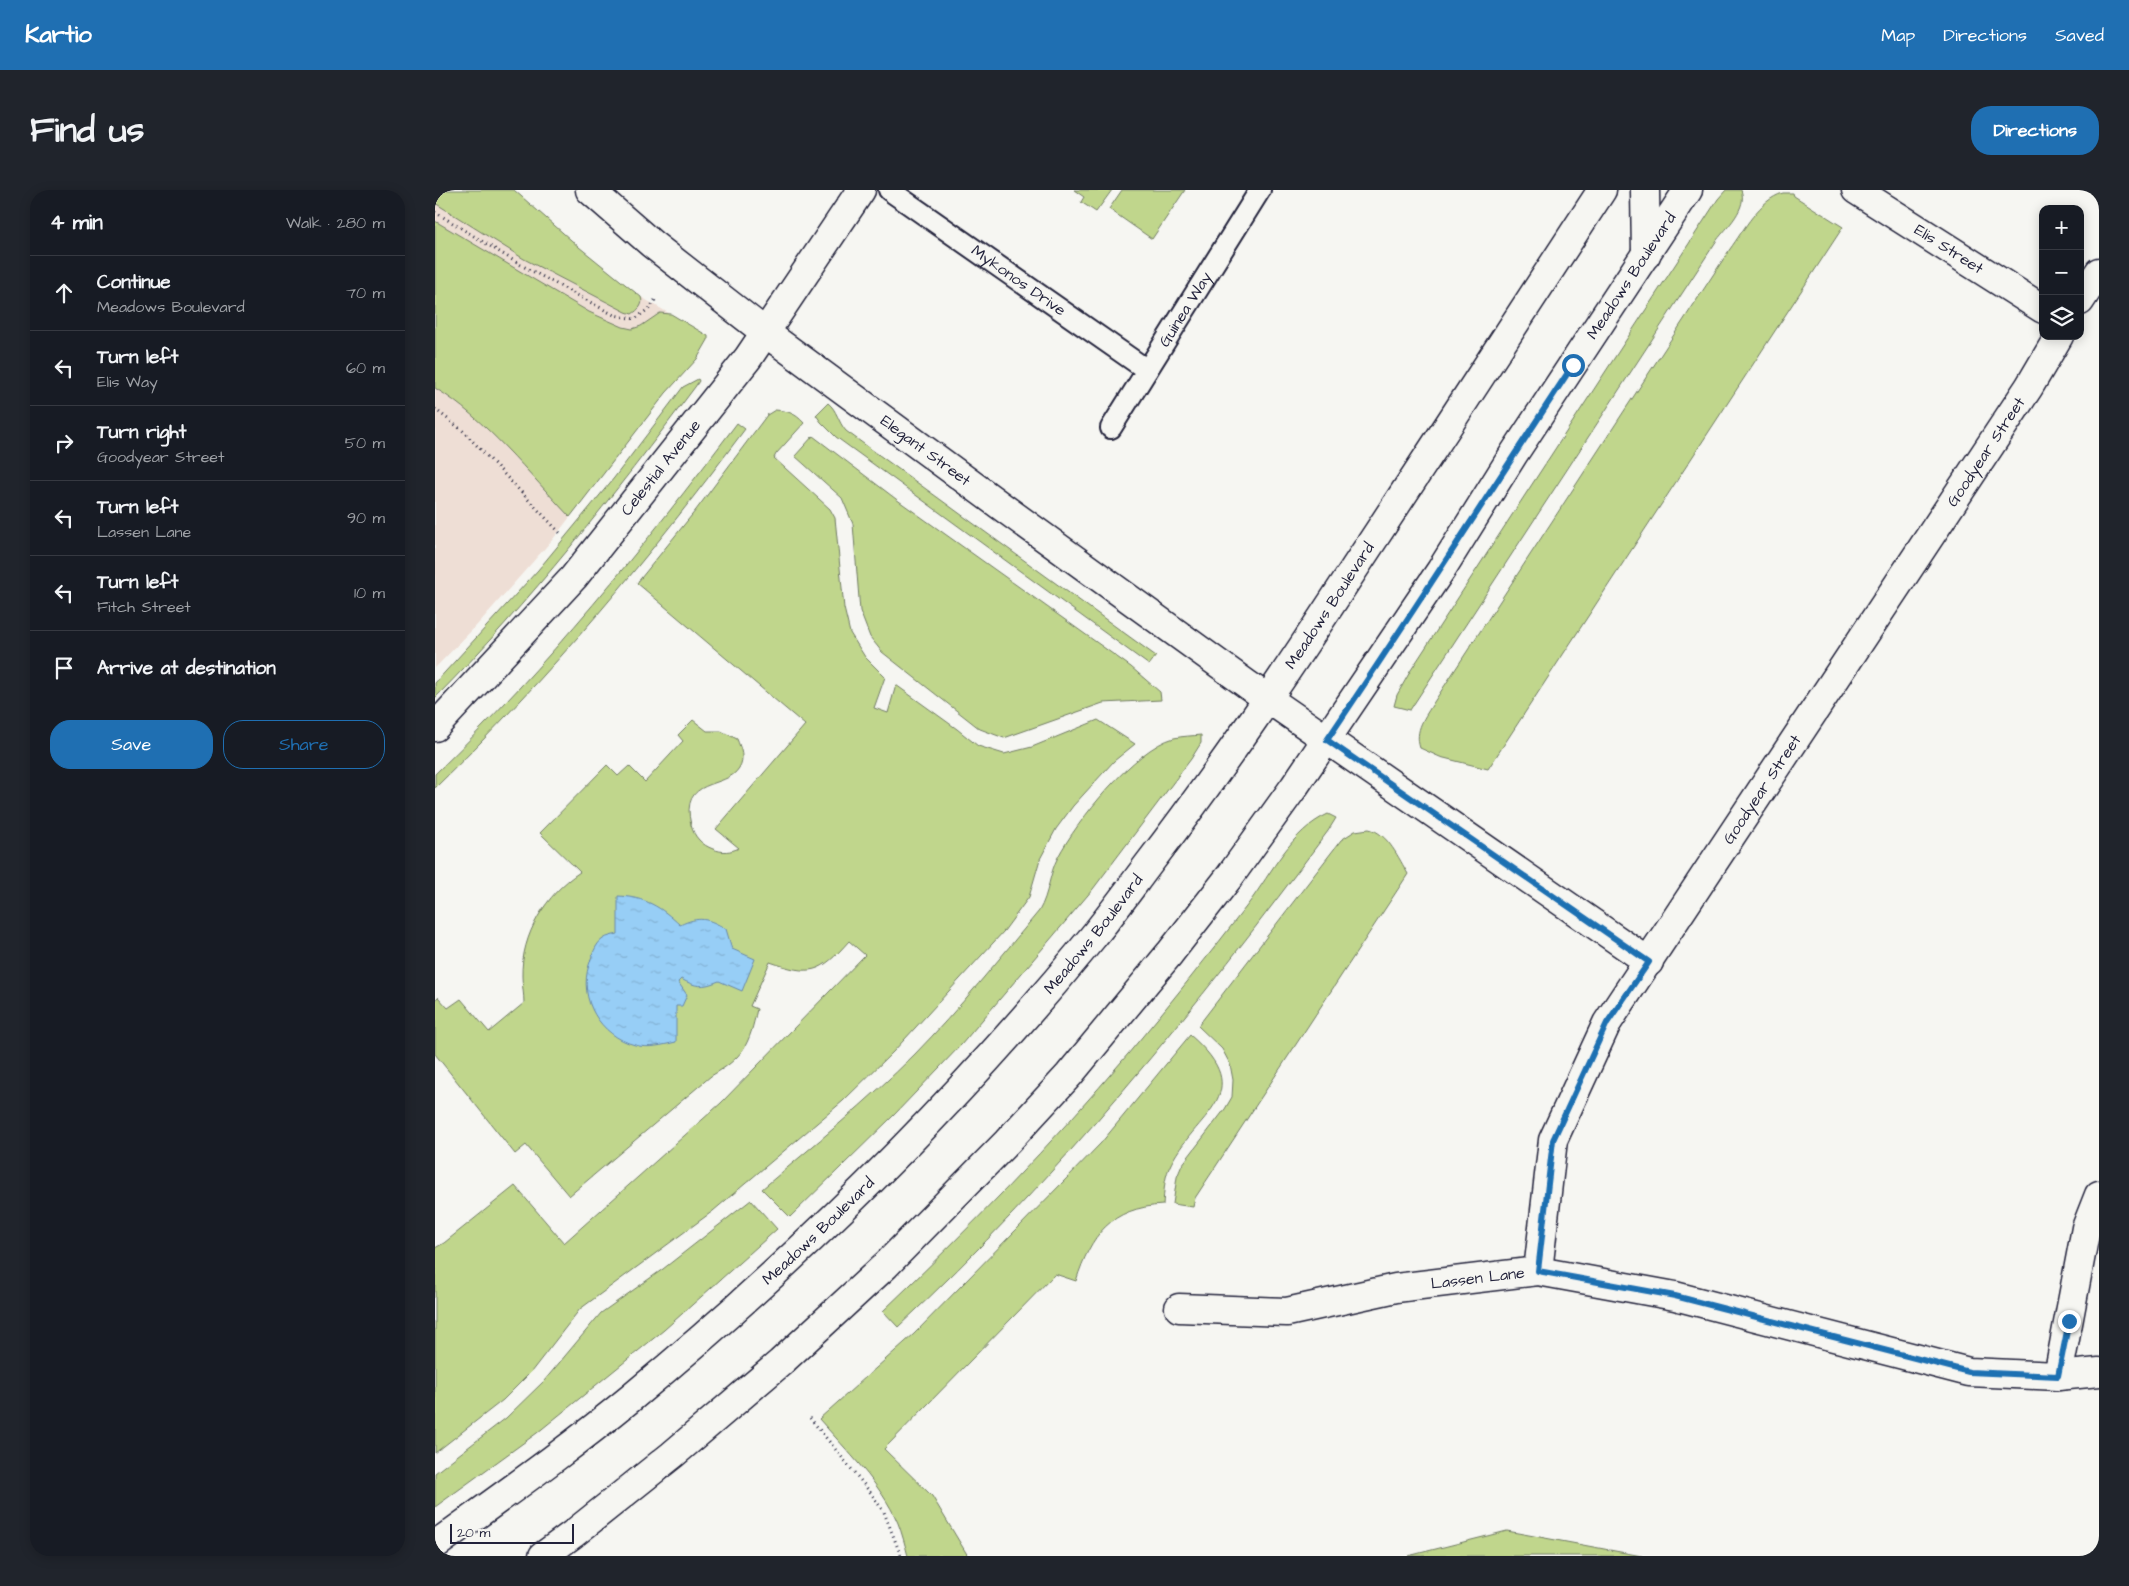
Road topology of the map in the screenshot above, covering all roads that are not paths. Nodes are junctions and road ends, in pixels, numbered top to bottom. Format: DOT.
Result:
graph roads {
  1 [pos="591,190"];
  2 [pos="861,190"];
  3 [pos="889,190"];
  4 [pos="1260,190"];
  5 [pos="1602,190"];
  6 [pos="1645,190"];
  7 [pos="1688,190"];
  8 [pos="1856,190"];
  9 [pos="1646,255"];
  10 [pos="2099,272"];
  11 [pos="2084,295"];
  12 [pos="2039,306"];
  13 [pos="767,333"];
  14 [pos="2057,340"];
  15 [pos="1147,370"];
  16 [pos="1111,428"];
  17 [pos="1269,699"];
  18 [pos="435,727"];
  19 [pos="1327,740"];
  20 [pos="1649,962"];
  21 [pos="2099,1195"];
  22 [pos="1538,1271"];
  23 [pos="1179,1308"];
  24 [pos="2099,1372"];
  25 [pos="2058,1376"];
  26 [pos="435,1545"];
  27 [pos="543,1556"];
  1 -- 13 [label="street, Elegant Street"];
  2 -- 13 [label="street, Celestial Avenue"];
  3 -- 15 [label="lane, Mykonos Drive"];
  4 -- 15 [label="lane, Guinea Way"];
  5 -- 17 [label="street, Meadows Boulevard"];
  6 -- 9 [label="street"];
  7 -- 9 [label="street, Meadows Boulevard"];
  8 -- 12 [label="street, Elis Street"];
  9 -- 19 [label="street, Meadows Boulevard"];
  10 -- 11 [label="street"];
  13 -- 17 [label="street, Elegant Street"];
  13 -- 18 [label="street, Celestial Avenue"];
  14 -- 20 [label="street, Goodyear Street"];
  15 -- 16 [label="lane, Guinea Way"];
  17 -- 19 [label="street, Elegant Street"];
  17 -- 26 [label="street, Meadows Boulevard"];
  19 -- 20 [label="street, Elegant Street"];
  19 -- 27 [label="street, Meadows Boulevard"];
  20 -- 22 [label="street, Goodyear Street"];
  21 -- 25 [label="street"];
  22 -- 23 [label="street, Lassen Lane"];
  22 -- 25 [label="street, Lassen Lane"];
  24 -- 25 [label="street, Lassen Lane"];
}
